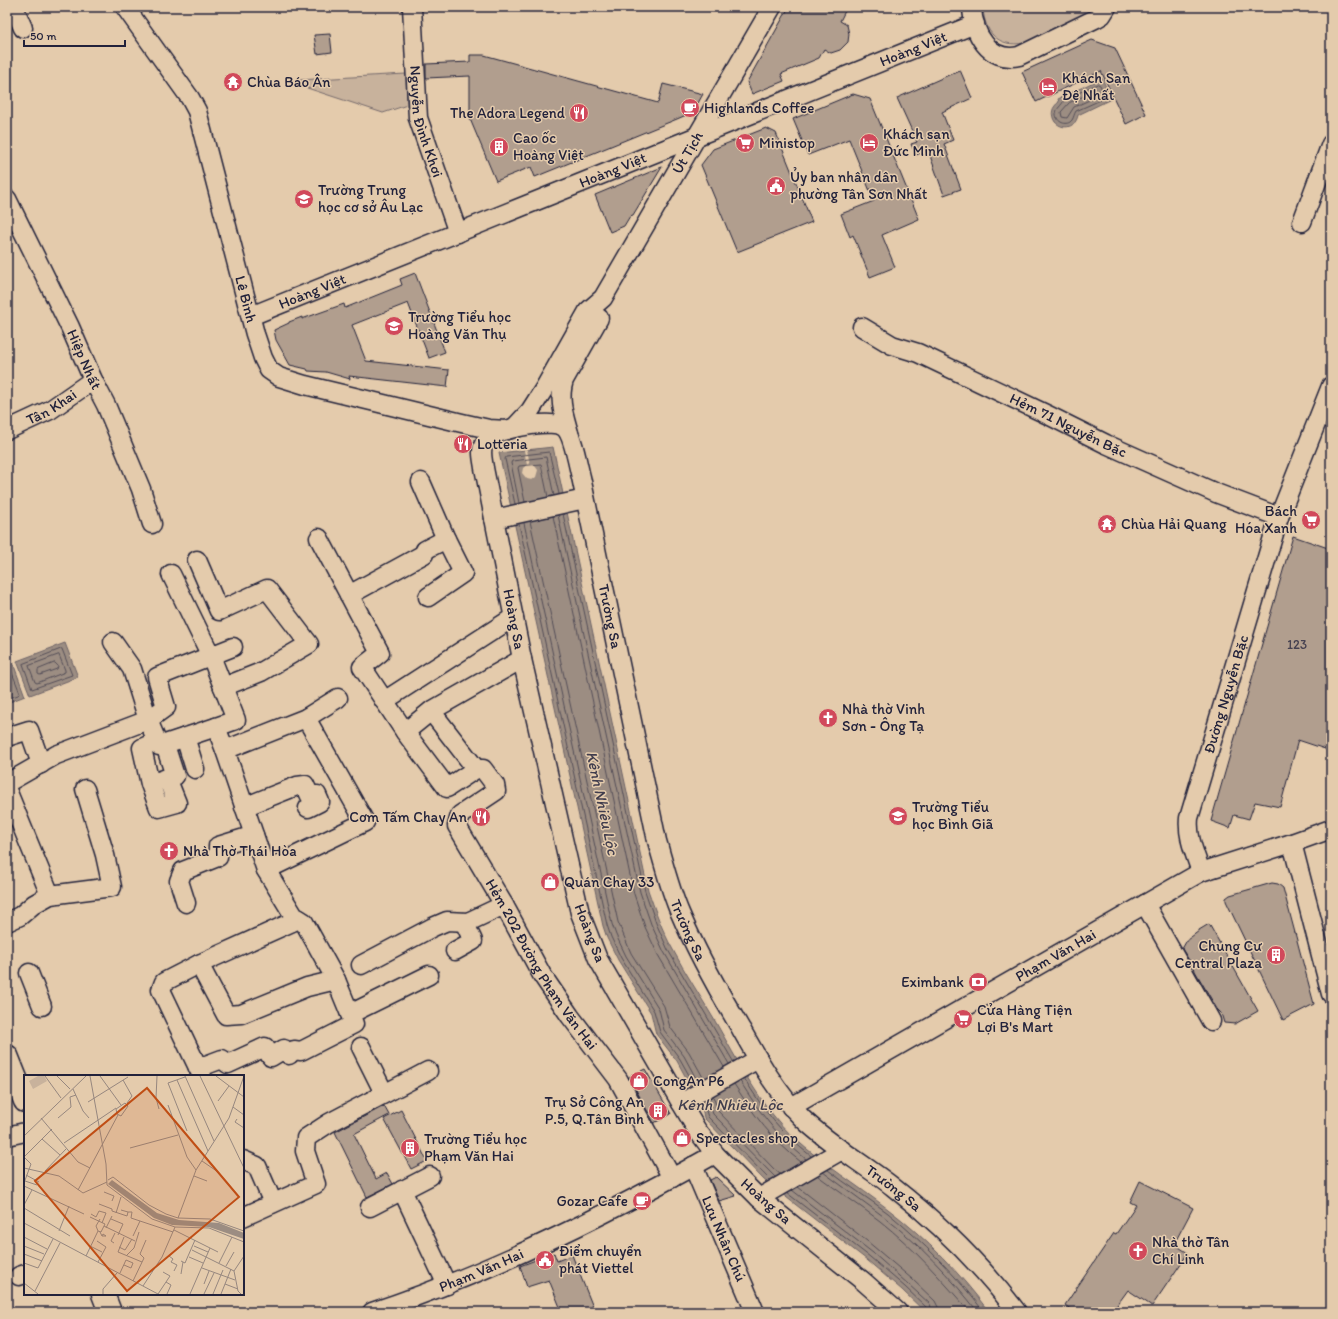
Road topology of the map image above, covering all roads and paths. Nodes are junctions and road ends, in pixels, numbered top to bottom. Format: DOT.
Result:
graph roads {
  1 [pos="14,7"];
  2 [pos="126,7"];
  3 [pos="412,7"];
  4 [pos="772,7"];
  5 [pos="1107,7"];
  6 [pos="974,15"];
  7 [pos="23,28"];
  8 [pos="697,136"];
  9 [pos="1331,144"];
  10 [pos="7,199"];
  11 [pos="1302,222"];
  12 [pos="458,233"];
  13 [pos="603,298"];
  14 [pos="251,316"];
  15 [pos="862,327"];
  16 [pos="93,380"];
  17 [pos="564,380"];
  18 [pos="1331,386"];
  19 [pos="462,423"];
  20 [pos="510,429"];
  21 [pos="7,430"];
  22 [pos="569,433"];
  23 [pos="482,449"];
  24 [pos="421,482"];
  25 [pos="580,500"];
  26 [pos="1279,517"];
  27 [pos="500,518"];
  28 [pos="152,524"];
  29 [pos="319,538"];
  30 [pos="446,540"];
  31 [pos="197,560"];
  32 [pos="171,574"];
  33 [pos="349,595"];
  34 [pos="428,597"];
  35 [pos="514,617"];
  36 [pos="113,642"];
  37 [pos="233,647"];
  38 [pos="211,656"];
  39 [pos="522,658"];
  40 [pos="223,687"];
  41 [pos="338,698"];
  42 [pos="384,700"];
  43 [pos="431,712"];
  44 [pos="306,718"];
  45 [pos="148,720"];
  46 [pos="216,727"];
  47 [pos="405,732"];
  48 [pos="7,737"];
  49 [pos="185,737"];
  50 [pos="161,743"];
  51 [pos="225,750"];
  52 [pos="41,764"];
  53 [pos="195,769"];
  54 [pos="476,769"];
  55 [pos="176,776"];
  56 [pos="7,783"];
  57 [pos="150,784"];
  58 [pos="85,789"];
  59 [pos="7,790"];
  60 [pos="244,807"];
  61 [pos="308,808"];
  62 [pos="1331,829"];
  63 [pos="254,835"];
  64 [pos="1292,843"];
  65 [pos="266,870"];
  66 [pos="1201,872"];
  67 [pos="50,895"];
  68 [pos="186,903"];
  69 [pos="1145,904"];
  70 [pos="504,905"];
  71 [pos="299,919"];
  72 [pos="7,922"];
  73 [pos="468,922"];
  74 [pos="455,951"];
  75 [pos="199,964"];
  76 [pos="361,965"];
  77 [pos="28,973"];
  78 [pos="429,975"];
  79 [pos="336,980"];
  80 [pos="1331,994"];
  81 [pos="42,1006"];
  82 [pos="350,1014"];
  83 [pos="1211,1021"];
  84 [pos="361,1047"];
  85 [pos="7,1056"];
  86 [pos="753,1062"];
  87 [pos="428,1071"];
  88 [pos="200,1072"];
  89 [pos="384,1093"];
  90 [pos="24,1098"];
  91 [pos="685,1101"];
  92 [pos="791,1107"];
  93 [pos="24,1132"];
  94 [pos="7,1136"];
  95 [pos="836,1153"];
  96 [pos="716,1154"];
  97 [pos="244,1160"];
  98 [pos="693,1166"];
  99 [pos="430,1176"];
  100 [pos="672,1178"];
  101 [pos="402,1190"];
  102 [pos="764,1195"];
  103 [pos="273,1203"];
  104 [pos="370,1207"];
  105 [pos="244,1217"];
  106 [pos="447,1285"];
  107 [pos="103,1295"];
  108 [pos="110,1312"];
  109 [pos="372,1312"];
  110 [pos="755,1312"];
  111 [pos="898,1312"];
  112 [pos="1017,1312"];
  1 -- 7 [label="street"];
  2 -- 14 [label="street, Lê Bình"];
  3 -- 12 [label="street, Nguyễn Đình Khơi"];
  4 -- 8 [label="street, Út Tịch"];
  5 -- 6 [label="street, Hoàng Việt"];
  6 -- 8 [label="street, Hoàng Việt"];
  8 -- 12 [label="street, Hoàng Việt"];
  8 -- 13 [label="street, Út Tịch"];
  9 -- 11 [label="street"];
  10 -- 16 [label="street, Hiệp Nhất"];
  12 -- 14 [label="street, Hoàng Việt"];
  13 -- 17 [label="street, Út Tịch"];
  13 -- 20 [label="street, Út Tịch"];
  14 -- 19 [label="street, Lê Bình"];
  15 -- 26 [label="street, Hẻm 71 Nguyễn Bặc"];
  16 -- 21 [label="street, Tân Khai"];
  16 -- 28 [label="street, Hiệp Nhất"];
  17 -- 22 [label="street, Trường Sa"];
  18 -- 26 [label="street, Đường Nguyễn Bặc"];
  19 -- 20 [label="street, Lê Bình"];
  19 -- 23 [label="street, Hoàng Sa"];
  20 -- 22 [label="street"];
  20 -- 23 [label="street"];
  22 -- 25 [label="street, Trường Sa"];
  23 -- 27 [label="street, Hoàng Sa"];
  24 -- 30 [label="street"];
  25 -- 27 [label="street"];
  25 -- 86 [label="street, Trường Sa"];
  26 -- 66 [label="street, Đường Nguyễn Bặc"];
  27 -- 35 [label="street, Hoàng Sa"];
  29 -- 33 [label="street"];
  30 -- 33 [label="street"];
  30 -- 34 [label="street"];
  31 -- 40 [label="street"];
  32 -- 38 [label="street"];
  33 -- 42 [label="street"];
  35 -- 39 [label="street, Hoàng Sa"];
  35 -- 42 [label="street"];
  36 -- 45 [label="street"];
  37 -- 38 [label="street"];
  38 -- 40 [label="street"];
  38 -- 45 [label="street"];
  39 -- 43 [label="street"];
  39 -- 91 [label="street, Hoàng Sa"];
  40 -- 46 [label="street"];
  41 -- 44 [label="street"];
  42 -- 47 [label="street"];
  43 -- 47 [label="street"];
  43 -- 54 [label="street"];
  44 -- 51 [label="street"];
  44 -- 65 [label="street"];
  45 -- 50 [label="street"];
  45 -- 52 [label="street"];
  46 -- 49 [label="street"];
  46 -- 51 [label="street"];
  47 -- 54 [label="street"];
  48 -- 52 [label="street"];
  49 -- 50 [label="street"];
  49 -- 53 [label="street"];
  50 -- 55 [label="street"];
  50 -- 57 [label="street"];
  51 -- 60 [label="street"];
  52 -- 56 [label="street"];
  54 -- 70 [label="street, Hẻm 202 Đường Phạm Văn Hai"];
  58 -- 67 [label="street"];
  59 -- 67 [label="street"];
  60 -- 61 [label="street"];
  60 -- 63 [label="street"];
  62 -- 64 [label="street, Phạm Văn Hai"];
  63 -- 65 [label="street"];
  63 -- 68 [label="street"];
  64 -- 66 [label="street, Phạm Văn Hai"];
  64 -- 80 [label="street"];
  65 -- 71 [label="street"];
  66 -- 69 [label="street, Phạm Văn Hai"];
  67 -- 72 [label="street"];
  69 -- 83 [label="street"];
  69 -- 92 [label="street, Phạm Văn Hai"];
  70 -- 73 [label="street"];
  70 -- 100 [label="street, Hẻm 202 Đường Phạm Văn Hai"];
  71 -- 75 [label="street"];
  71 -- 79 [label="street"];
  73 -- 74 [label="street"];
  73 -- 76 [label="street"];
  75 -- 79 [label="street"];
  75 -- 88 [label="street"];
  77 -- 81 [label="street"];
  78 -- 82 [label="street"];
  79 -- 82 [label="street"];
  82 -- 88 [label="street"];
  84 -- 89 [label="street"];
  85 -- 90 [label="main road"];
  86 -- 91 [label="street"];
  86 -- 92 [label="street, Trường Sa"];
  87 -- 89 [label="street"];
  89 -- 103 [label="street"];
  91 -- 96 [label="street, Hoàng Sa"];
  92 -- 95 [label="street, Trường Sa"];
  93 -- 94 [label="street"];
  95 -- 102 [label="street"];
  95 -- 112 [label="street, Trường Sa"];
  96 -- 98 [label="street, Phạm Văn Hai"];
  96 -- 102 [label="street, Hoàng Sa"];
  97 -- 103 [label="street"];
  98 -- 100 [label="street, Phạm Văn Hai"];
  98 -- 110 [label="street, Lưu Nhân Chú"];
  99 -- 101 [label="street"];
  100 -- 106 [label="street, Phạm Văn Hai"];
  101 -- 104 [label="street"];
  101 -- 106 [label="street"];
  102 -- 111 [label="street, Hoàng Sa"];
  103 -- 105 [label="street"];
  106 -- 109 [label="street, Phạm Văn Hai"];
  107 -- 108 [label="main road"];
}
